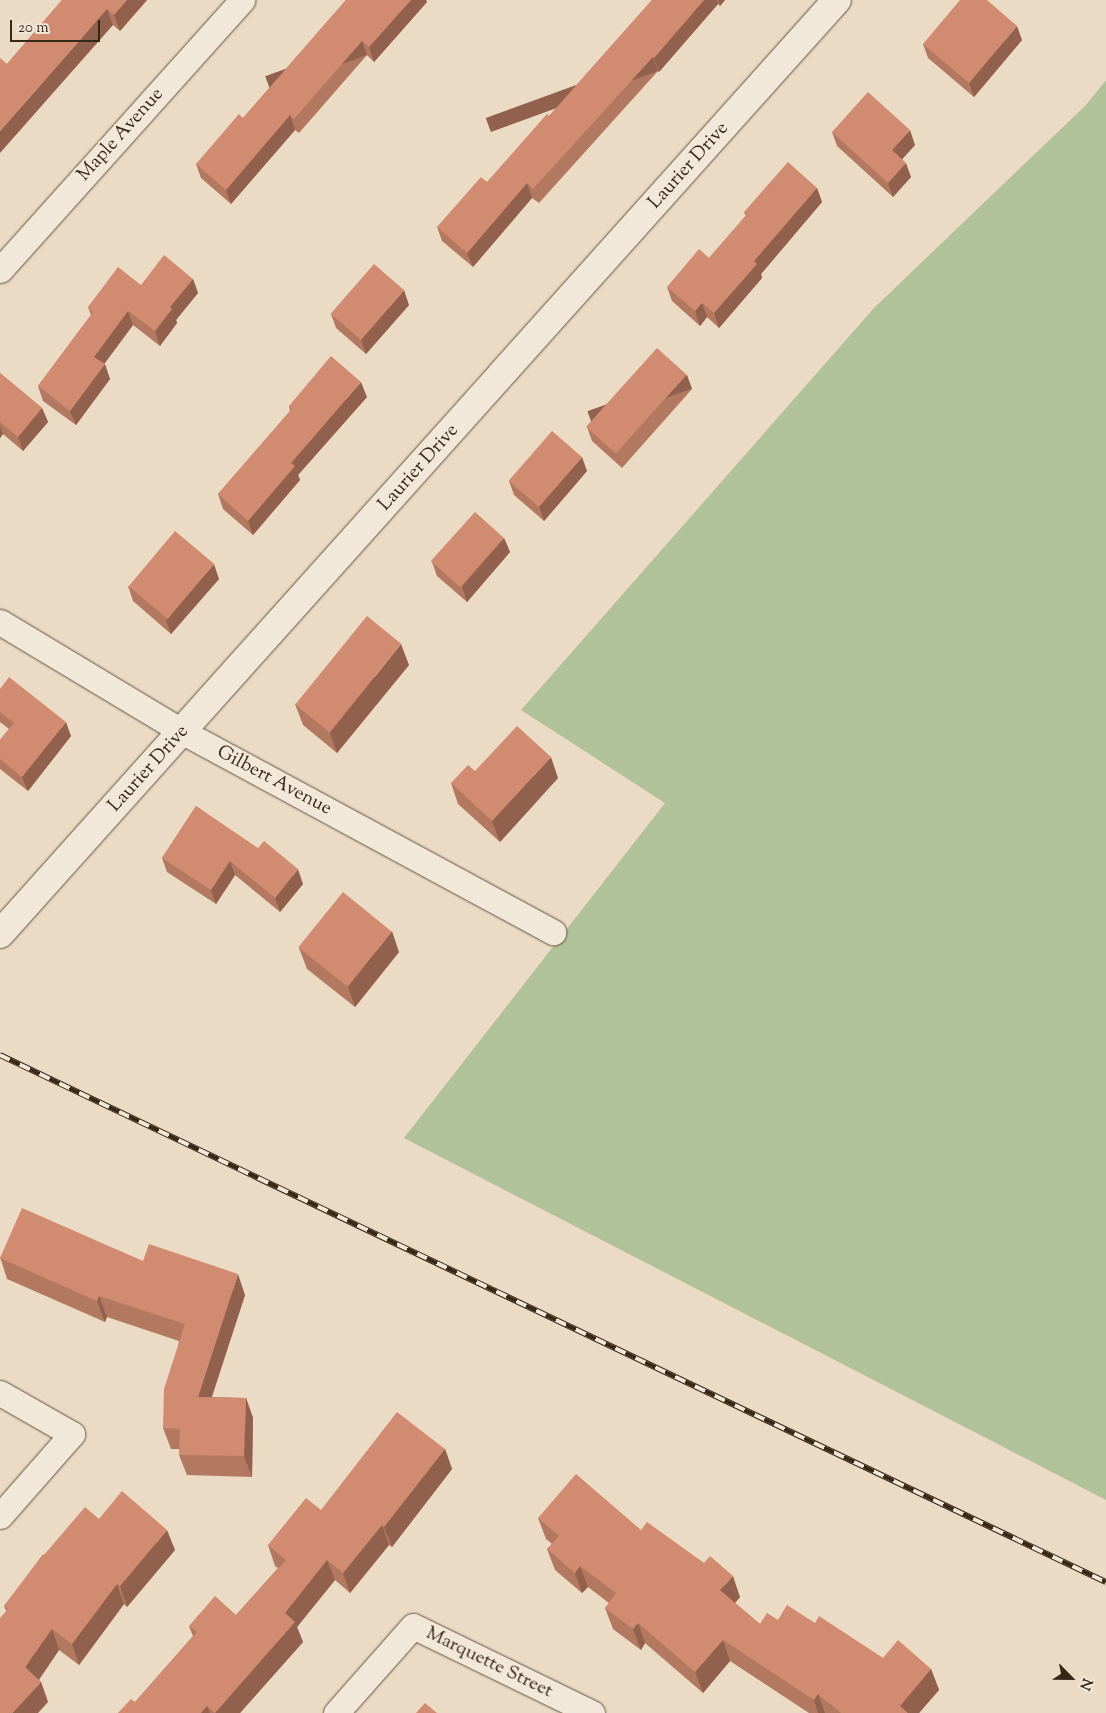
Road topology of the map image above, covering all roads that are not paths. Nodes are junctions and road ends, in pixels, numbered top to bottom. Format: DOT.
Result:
graph roads {
  1 [pos="242,0"];
  2 [pos="837,0"];
  3 [pos="0,270"];
  4 [pos="0,622"];
  5 [pos="183,732"];
  6 [pos="553,932"];
  7 [pos="0,934"];
  8 [pos="0,1393"];
  9 [pos="0,1516"];
  10 [pos="336,1713"];
  11 [pos="592,1713"];
  1 -- 3 [label="street, Maple Avenue"];
  2 -- 5 [label="street, Laurier Drive"];
  4 -- 5 [label="street, Gilbert Avenue"];
  5 -- 6 [label="street, Gilbert Avenue"];
  5 -- 7 [label="street, Laurier Drive"];
  8 -- 9 [label="street"];
  10 -- 11 [label="street, Marquette Street"];
}
